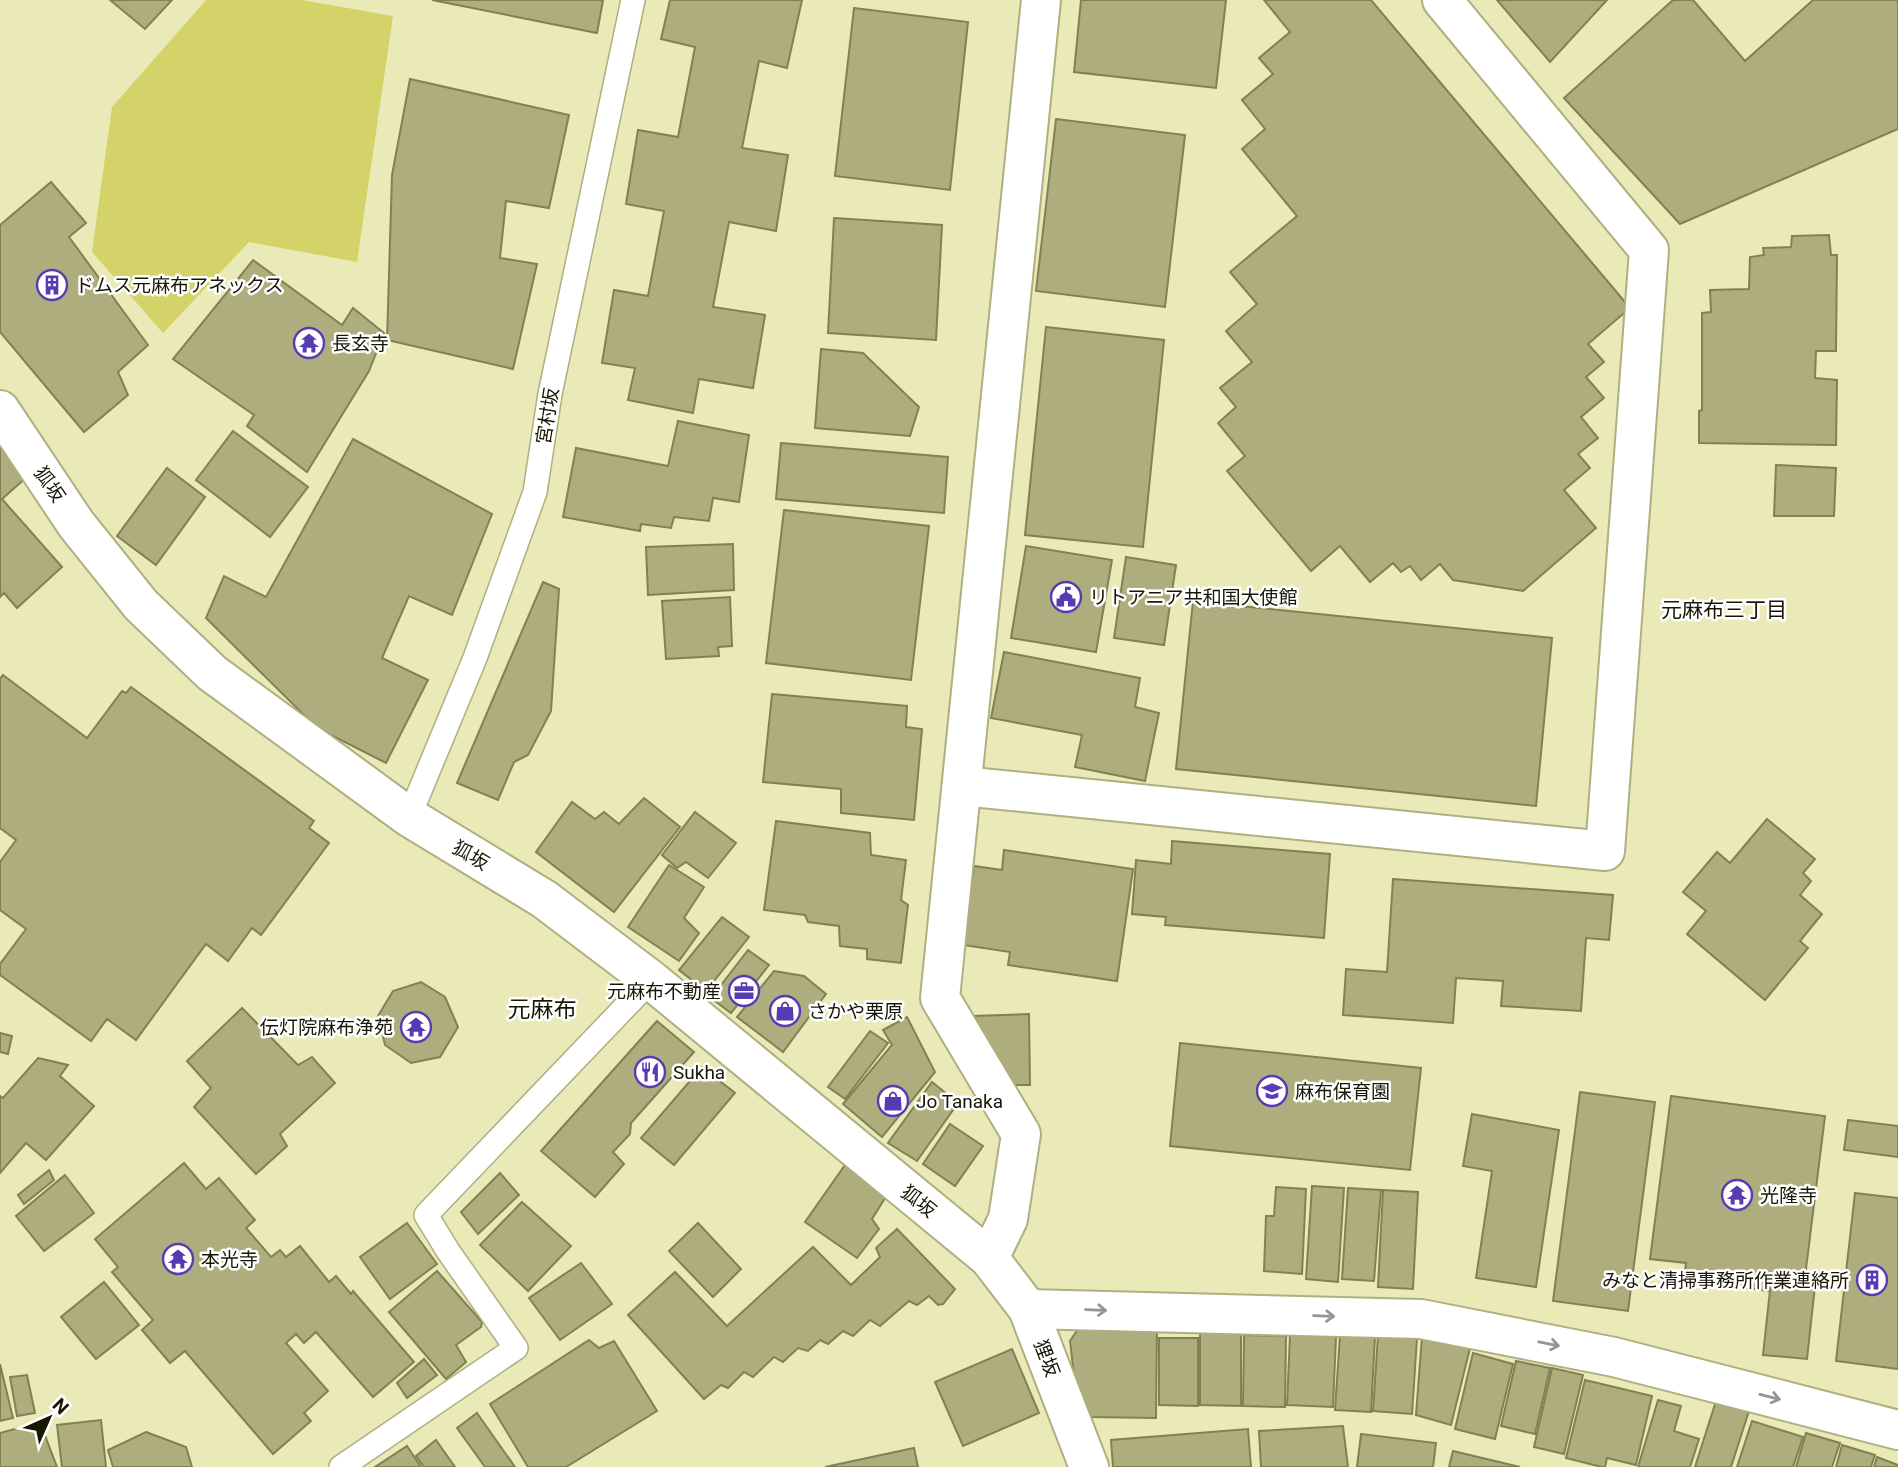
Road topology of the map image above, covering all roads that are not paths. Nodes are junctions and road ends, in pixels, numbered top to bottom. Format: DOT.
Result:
graph roads {
  1 [pos="633,0"];
  2 [pos="1041,0"];
  3 [pos="1442,0"];
  4 [pos="0,410"];
  5 [pos="962,786"];
  6 [pos="409,817"];
  7 [pos="651,980"];
  8 [pos="989,1258"];
  9 [pos="1028,1309"];
  10 [pos="1898,1430"];
  11 [pos="341,1467"];
  12 [pos="1089,1467"];
  1 -- 6 [label="lane, 宮村坂"];
  2 -- 5 [label="street"];
  3 -- 5 [label="street"];
  4 -- 6 [label="street, 狐坂"];
  5 -- 8 [label="street"];
  6 -- 7 [label="street, 狐坂"];
  7 -- 8 [label="street, 狐坂"];
  7 -- 11 [label="lane"];
  8 -- 9 [label="street, 狸坂"];
  9 -- 10 [label="street, one-way"];
  9 -- 12 [label="street, 狸坂"];
}
